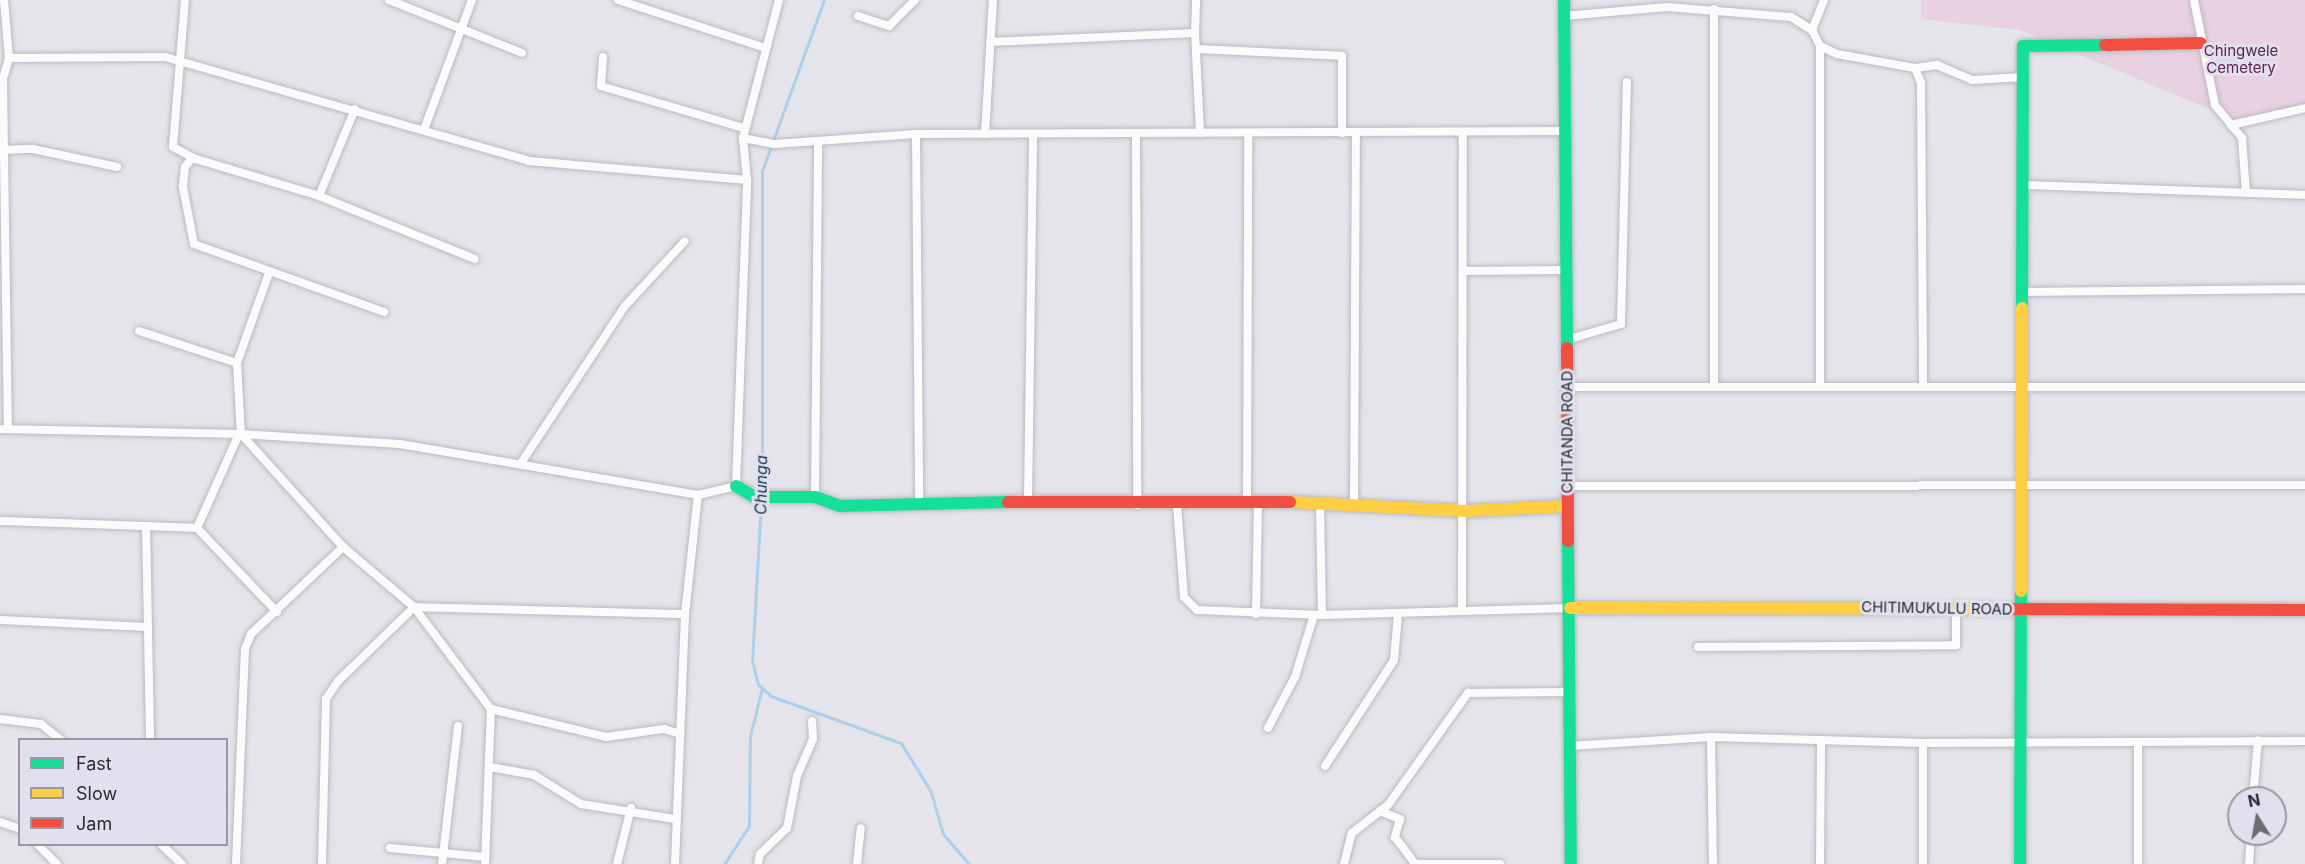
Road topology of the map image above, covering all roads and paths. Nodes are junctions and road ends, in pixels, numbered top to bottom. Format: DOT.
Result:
graph roads {
  1 [pos="4,0"];
  2 [pos="185,0"];
  3 [pos="389,0"];
  4 [pos="472,0"];
  5 [pos="618,0"];
  6 [pos="779,0"];
  7 [pos="915,0"];
  8 [pos="993,0"];
  9 [pos="1196,0"];
  10 [pos="1564,0"];
  11 [pos="1721,0"];
  12 [pos="1824,0"];
  13 [pos="2194,0"];
  14 [pos="1719,10"];
  15 [pos="858,16"];
  16 [pos="1564,16"];
  17 [pos="462,29"];
  18 [pos="1812,30"];
  19 [pos="1195,33"];
  20 [pos="990,42"];
  21 [pos="2201,43"];
  22 [pos="1820,46"];
  23 [pos="763,47"];
  24 [pos="1196,49"];
  25 [pos="522,53"];
  26 [pos="603,57"];
  27 [pos="9,58"];
  28 [pos="180,62"];
  29 [pos="1915,68"];
  30 [pos="2023,77"];
  31 [pos="1,79"];
  32 [pos="1627,82"];
  33 [pos="2305,108"];
  34 [pos="355,109"];
  35 [pos="2231,125"];
  36 [pos="425,127"];
  37 [pos="744,128"];
  38 [pos="1567,131"];
  39 [pos="1356,132"];
  40 [pos="1463,132"];
  41 [pos="1136,133"];
  42 [pos="1200,133"];
  43 [pos="1342,133"];
  44 [pos="916,134"];
  45 [pos="986,134"];
  46 [pos="1033,134"];
  47 [pos="1248,134"];
  48 [pos="743,138"];
  49 [pos="818,141"];
  50 [pos="2,150"];
  51 [pos="192,158"];
  52 [pos="117,167"];
  53 [pos="747,180"];
  54 [pos="2023,185"];
  55 [pos="2246,193"];
  56 [pos="2305,195"];
  57 [pos="319,196"];
  58 [pos="685,241"];
  59 [pos="3,258"];
  60 [pos="475,260"];
  61 [pos="1566,270"];
  62 [pos="1464,271"];
  63 [pos="269,273"];
  64 [pos="2305,289"];
  65 [pos="2023,292"];
  66 [pos="384,312"];
  67 [pos="139,331"];
  68 [pos="5,332"];
  69 [pos="1566,340"];
  70 [pos="237,363"];
  71 [pos="2024,385"];
  72 [pos="1714,386"];
  73 [pos="1923,386"];
  74 [pos="1567,387"];
  75 [pos="1820,387"];
  76 [pos="2305,387"];
  77 [pos="4,429"];
  78 [pos="240,434"];
  79 [pos="521,463"];
  80 [pos="736,486"];
  81 [pos="1568,486"];
  82 [pos="2305,486"];
  83 [pos="2024,488"];
  84 [pos="698,495"];
  85 [pos="815,497"];
  86 [pos="1028,501"];
  87 [pos="1354,502"];
  88 [pos="1252,503"];
  89 [pos="1320,503"];
  90 [pos="1137,504"];
  91 [pos="1177,504"];
  92 [pos="919,506"];
  93 [pos="1567,506"];
  94 [pos="1466,511"];
  95 [pos="0,521"];
  96 [pos="146,526"];
  97 [pos="197,528"];
  98 [pos="343,547"];
  99 [pos="1956,606"];
  100 [pos="414,607"];
  101 [pos="1570,608"];
  102 [pos="1462,610"];
  103 [pos="2020,610"];
  104 [pos="2305,610"];
  105 [pos="277,612"];
  106 [pos="685,614"];
  107 [pos="1256,614"];
  108 [pos="1398,614"];
  109 [pos="1318,615"];
  110 [pos="0,620"];
  111 [pos="148,627"];
  112 [pos="1698,647"];
  113 [pos="1570,692"];
  114 [pos="490,709"];
  115 [pos="0,719"];
  116 [pos="812,721"];
  117 [pos="458,726"];
  118 [pos="1268,728"];
  119 [pos="680,734"];
  120 [pos="1711,737"];
  121 [pos="58,738"];
  122 [pos="150,738"];
  123 [pos="1821,740"];
  124 [pos="2258,740"];
  125 [pos="2020,741"];
  126 [pos="2305,741"];
  127 [pos="2138,742"];
  128 [pos="1923,743"];
  129 [pos="1570,746"];
  130 [pos="1324,766"];
  131 [pos="490,767"];
  132 [pos="2254,786"];
  133 [pos="631,808"];
  134 [pos="1380,811"];
  135 [pos="675,819"];
  136 [pos="0,822"];
  137 [pos="18,828"];
  138 [pos="861,828"];
  139 [pos="40,846"];
  140 [pos="163,846"];
  141 [pos="2250,846"];
  142 [pos="390,848"];
  143 [pos="443,852"];
  144 [pos="485,860"];
  145 [pos="57,864"];
  146 [pos="182,864"];
  147 [pos="236,864"];
  148 [pos="322,864"];
  149 [pos="442,864"];
  150 [pos="617,864"];
  151 [pos="675,864"];
  152 [pos="758,864"];
  153 [pos="856,864"];
  154 [pos="1344,864"];
  155 [pos="1415,864"];
  156 [pos="1500,864"];
  157 [pos="1571,864"];
  158 [pos="1713,864"];
  159 [pos="1820,864"];
  160 [pos="1923,864"];
  161 [pos="2020,864"];
  162 [pos="2138,864"];
  163 [pos="2249,864"];
  1 -- 27 [label="street"];
  2 -- 28 [label="street"];
  3 -- 17 [label="street"];
  4 -- 17 [label="street"];
  5 -- 23 [label="street"];
  6 -- 23 [label="street"];
  7 -- 15 [label="street"];
  8 -- 20 [label="street"];
  9 -- 19 [label="street"];
  10 -- 16 [label="street, CHITANDA ROAD"];
  11 -- 14 [label="street"];
  12 -- 18 [label="street"];
  13 -- 21 [label="street"];
  14 -- 16 [label="street"];
  14 -- 18 [label="street"];
  14 -- 72 [label="street"];
  16 -- 38 [label="street, CHITANDA ROAD"];
  17 -- 25 [label="street"];
  17 -- 36 [label="street"];
  18 -- 22 [label="street"];
  19 -- 20 [label="street"];
  19 -- 24 [label="street"];
  20 -- 45 [label="street"];
  21 -- 30 [label="street"];
  21 -- 35 [label="street"];
  22 -- 29 [label="street"];
  22 -- 75 [label="street"];
  23 -- 37 [label="street"];
  24 -- 42 [label="street"];
  24 -- 43 [label="street"];
  26 -- 37 [label="street"];
  27 -- 28 [label="street"];
  27 -- 31 [label="street"];
  28 -- 34 [label="street"];
  28 -- 51 [label="street"];
  29 -- 30 [label="street"];
  29 -- 73 [label="street"];
  30 -- 54 [label="street"];
  31 -- 50 [label="street"];
  32 -- 69 [label="street"];
  33 -- 35 [label="street"];
  34 -- 36 [label="street"];
  34 -- 57 [label="street"];
  35 -- 55 [label="street"];
  36 -- 53 [label="street"];
  37 -- 48 [label="street"];
  38 -- 40 [label="street"];
  38 -- 61 [label="street, CHITANDA ROAD"];
  39 -- 40 [label="street"];
  39 -- 43 [label="street"];
  39 -- 87 [label="street"];
  40 -- 62 [label="street"];
  41 -- 42 [label="street"];
  41 -- 46 [label="street"];
  41 -- 90 [label="street"];
  42 -- 47 [label="street"];
  43 -- 47 [label="street"];
  44 -- 45 [label="street"];
  44 -- 49 [label="street"];
  44 -- 92 [label="street"];
  45 -- 46 [label="street"];
  46 -- 86 [label="street"];
  47 -- 88 [label="street"];
  48 -- 49 [label="street"];
  48 -- 53 [label="street"];
  49 -- 85 [label="street"];
  50 -- 52 [label="street"];
  50 -- 59 [label="street"];
  51 -- 57 [label="street"];
  51 -- 63 [label="street"];
  53 -- 80 [label="street"];
  54 -- 55 [label="street"];
  54 -- 65 [label="street"];
  55 -- 56 [label="street"];
  57 -- 60 [label="street"];
  58 -- 79 [label="street"];
  59 -- 68 [label="street"];
  61 -- 62 [label="street"];
  61 -- 69 [label="street, CHITANDA ROAD"];
  62 -- 94 [label="street"];
  63 -- 66 [label="street"];
  63 -- 70 [label="street"];
  64 -- 65 [label="street"];
  65 -- 71 [label="street"];
  67 -- 70 [label="street"];
  68 -- 77 [label="street"];
  69 -- 74 [label="street, CHITANDA ROAD"];
  70 -- 78 [label="street"];
  71 -- 73 [label="street"];
  71 -- 76 [label="street"];
  71 -- 83 [label="street"];
  72 -- 74 [label="street"];
  72 -- 75 [label="street"];
  73 -- 75 [label="street"];
  74 -- 81 [label="street, CHITANDA ROAD"];
  77 -- 78 [label="street"];
  78 -- 79 [label="street"];
  78 -- 97 [label="street"];
  78 -- 98 [label="street"];
  79 -- 84 [label="street"];
  80 -- 84 [label="street"];
  80 -- 85 [label="street"];
  81 -- 83 [label="street"];
  81 -- 93 [label="street, CHITANDA ROAD"];
  82 -- 83 [label="street"];
  83 -- 103 [label="street"];
  84 -- 106 [label="street"];
  85 -- 92 [label="street"];
  86 -- 90 [label="street"];
  86 -- 92 [label="street"];
  87 -- 89 [label="street"];
  87 -- 94 [label="street"];
  88 -- 89 [label="street"];
  88 -- 91 [label="street"];
  88 -- 107 [label="street"];
  89 -- 109 [label="street"];
  90 -- 91 [label="street"];
  91 -- 107 [label="street"];
  93 -- 94 [label="street"];
  93 -- 101 [label="street, CHITANDA ROAD"];
  94 -- 102 [label="street"];
  95 -- 96 [label="street"];
  96 -- 97 [label="street"];
  96 -- 111 [label="street"];
  97 -- 105 [label="street"];
  98 -- 100 [label="street"];
  98 -- 105 [label="street"];
  99 -- 101 [label="street, CHITIMUKULU ROAD"];
  99 -- 103 [label="street, CHITIMUKULU ROAD"];
  99 -- 112 [label="street"];
  100 -- 106 [label="street"];
  100 -- 114 [label="street"];
  100 -- 148 [label="street"];
  101 -- 102 [label="street"];
  101 -- 113 [label="street, CHITANDA ROAD"];
  102 -- 108 [label="street"];
  103 -- 104 [label="street, CHITIMUKULU ROAD"];
  103 -- 125 [label="street"];
  105 -- 147 [label="street"];
  106 -- 119 [label="street"];
  107 -- 109 [label="street"];
  108 -- 109 [label="street"];
  108 -- 130 [label="street"];
  109 -- 118 [label="street"];
  110 -- 111 [label="street"];
  111 -- 122 [label="street"];
  113 -- 129 [label="street, CHITANDA ROAD"];
  113 -- 134 [label="street"];
  114 -- 119 [label="street"];
  114 -- 131 [label="street"];
  115 -- 121 [label="street"];
  116 -- 152 [label="street"];
  117 -- 143 [label="street"];
  119 -- 135 [label="street"];
  120 -- 123 [label="street"];
  120 -- 129 [label="street"];
  120 -- 158 [label="street"];
  123 -- 128 [label="street"];
  123 -- 159 [label="street"];
  124 -- 126 [label="street"];
  124 -- 127 [label="street"];
  124 -- 132 [label="street"];
  125 -- 127 [label="street"];
  125 -- 128 [label="street"];
  125 -- 161 [label="street"];
  127 -- 162 [label="street"];
  128 -- 160 [label="street"];
  129 -- 157 [label="street, CHITANDA ROAD"];
  131 -- 133 [label="street"];
  131 -- 144 [label="street"];
  133 -- 135 [label="street"];
  133 -- 150 [label="street"];
  134 -- 154 [label="street"];
  134 -- 155 [label="street"];
  135 -- 151 [label="street"];
  136 -- 137 [label="street"];
  138 -- 153 [label="street"];
  139 -- 145 [label="street"];
  140 -- 146 [label="street"];
  141 -- 163 [label="street"];
  142 -- 143 [label="street"];
  143 -- 144 [label="street"];
  143 -- 149 [label="street"];
  155 -- 156 [label="street"];
}
